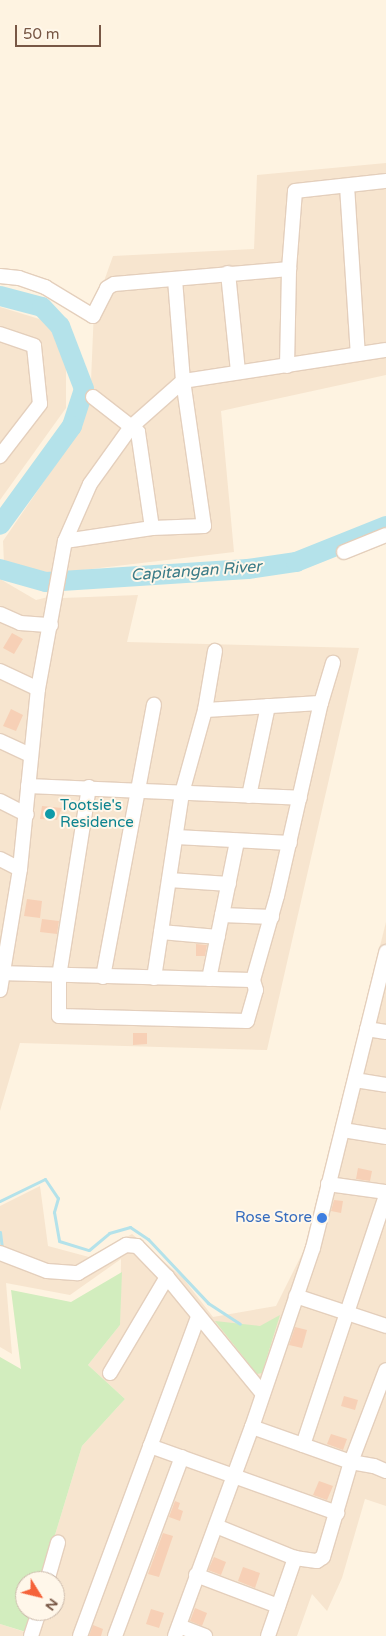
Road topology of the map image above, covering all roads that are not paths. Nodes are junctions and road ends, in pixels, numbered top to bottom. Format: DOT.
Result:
graph roads {
  1 [pos="386,181"];
  2 [pos="347,186"];
  3 [pos="289,268"];
  4 [pos="228,273"];
  5 [pos="0,276"];
  6 [pos="175,280"];
  7 [pos="0,334"];
  8 [pos="386,350"];
  9 [pos="358,354"];
  10 [pos="286,366"];
  11 [pos="238,371"];
  12 [pos="183,381"];
  13 [pos="92,397"];
  14 [pos="131,426"];
  15 [pos="0,456"];
  16 [pos="152,528"];
  17 [pos="386,535"];
  18 [pos="65,541"];
  19 [pos="344,552"];
  20 [pos="0,614"];
  21 [pos="51,625"];
  22 [pos="215,651"];
  23 [pos="333,663"];
  24 [pos="0,671"];
  25 [pos="38,689"];
  26 [pos="321,703"];
  27 [pos="154,705"];
  28 [pos="268,706"];
  29 [pos="205,710"];
  30 [pos="0,741"];
  31 [pos="30,755"];
  32 [pos="28,786"];
  33 [pos="89,787"];
  34 [pos="139,789"];
  35 [pos="182,793"];
  36 [pos="249,796"];
  37 [pos="300,798"];
  38 [pos="0,801"];
  39 [pos="26,814"];
  40 [pos="176,837"];
  41 [pos="237,841"];
  42 [pos="290,843"];
  43 [pos="0,859"];
  44 [pos="20,870"];
  45 [pos="169,880"];
  46 [pos="229,884"];
  47 [pos="222,915"];
  48 [pos="272,917"];
  49 [pos="161,932"];
  50 [pos="218,937"];
  51 [pos="386,952"];
  52 [pos="2,973"];
  53 [pos="59,976"];
  54 [pos="103,977"];
  55 [pos="154,978"];
  56 [pos="209,979"];
  57 [pos="253,980"];
  58 [pos="382,982"];
  59 [pos="0,990"];
  60 [pos="367,1029"];
  61 [pos="386,1032"];
  62 [pos="355,1080"];
  63 [pos="386,1084"];
  64 [pos="342,1130"];
  65 [pos="386,1137"];
  66 [pos="328,1184"];
  67 [pos="386,1192"];
  68 [pos="386,1196"];
  69 [pos="0,1253"];
  70 [pos="167,1277"];
  71 [pos="296,1296"];
  72 [pos="347,1314"];
  73 [pos="198,1317"];
  74 [pos="386,1326"];
  75 [pos="386,1370"];
  76 [pos="110,1373"];
  77 [pos="263,1394"];
  78 [pos="252,1427"];
  79 [pos="303,1445"];
  80 [pos="150,1446"];
  81 [pos="182,1457"];
  82 [pos="351,1462"];
  83 [pos="386,1471"];
  84 [pos="233,1476"];
  85 [pos="337,1513"];
  86 [pos="216,1526"];
  87 [pos="58,1544"];
  88 [pos="295,1558"];
  89 [pos="50,1571"];
  90 [pos="196,1575"];
  91 [pos="278,1606"];
  92 [pos="36,1621"];
  93 [pos="177,1631"];
  94 [pos="32,1636"];
  95 [pos="80,1636"];
  96 [pos="115,1636"];
  97 [pos="205,1636"];
  98 [pos="268,1636"];
  1 -- 2 [label="street"];
  2 -- 3 [label="street"];
  2 -- 9 [label="street"];
  3 -- 4 [label="street"];
  3 -- 10 [label="street"];
  4 -- 6 [label="street"];
  4 -- 11 [label="street"];
  5 -- 6 [label="street"];
  6 -- 12 [label="street"];
  7 -- 15 [label="street"];
  8 -- 9 [label="street"];
  9 -- 10 [label="street"];
  10 -- 11 [label="street"];
  11 -- 12 [label="street"];
  12 -- 14 [label="street"];
  12 -- 16 [label="street"];
  13 -- 14 [label="street"];
  14 -- 16 [label="street"];
  14 -- 18 [label="street"];
  16 -- 18 [label="street"];
  17 -- 19 [label="street"];
  18 -- 21 [label="street"];
  20 -- 21 [label="street"];
  21 -- 25 [label="street"];
  22 -- 29 [label="street"];
  23 -- 26 [label="street"];
  24 -- 25 [label="street"];
  25 -- 31 [label="street"];
  26 -- 28 [label="street"];
  26 -- 37 [label="street"];
  27 -- 34 [label="street"];
  28 -- 29 [label="street"];
  28 -- 36 [label="street"];
  29 -- 35 [label="street"];
  30 -- 31 [label="street"];
  31 -- 32 [label="street"];
  32 -- 33 [label="street"];
  32 -- 39 [label="street"];
  33 -- 34 [label="street"];
  33 -- 53 [label="street"];
  34 -- 35 [label="street"];
  34 -- 54 [label="street"];
  35 -- 36 [label="street"];
  35 -- 40 [label="street"];
  36 -- 37 [label="street"];
  37 -- 42 [label="street"];
  38 -- 39 [label="street"];
  39 -- 44 [label="street"];
  40 -- 41 [label="street"];
  40 -- 45 [label="street"];
  41 -- 42 [label="street"];
  41 -- 46 [label="street"];
  42 -- 48 [label="street"];
  43 -- 44 [label="street"];
  44 -- 52 [label="street"];
  45 -- 46 [label="street"];
  45 -- 49 [label="street"];
  46 -- 47 [label="street"];
  47 -- 48 [label="street"];
  47 -- 50 [label="street"];
  48 -- 57 [label="street"];
  49 -- 50 [label="street"];
  49 -- 55 [label="street"];
  50 -- 56 [label="street"];
  51 -- 58 [label="street"];
  52 -- 53 [label="street"];
  52 -- 59 [label="street"];
  53 -- 54 [label="street"];
  53 -- 57 [label="street"];
  54 -- 55 [label="street"];
  55 -- 56 [label="street"];
  56 -- 57 [label="street"];
  58 -- 60 [label="street"];
  60 -- 61 [label="street"];
  60 -- 62 [label="street"];
  62 -- 63 [label="street"];
  62 -- 64 [label="street"];
  64 -- 65 [label="street"];
  64 -- 66 [label="street"];
  66 -- 67 [label="street"];
  66 -- 71 [label="street"];
  68 -- 72 [label="street"];
  69 -- 70 [label="street"];
  70 -- 73 [label="street"];
  70 -- 76 [label="street"];
  71 -- 72 [label="street"];
  71 -- 77 [label="street"];
  72 -- 74 [label="street"];
  72 -- 79 [label="street"];
  73 -- 77 [label="street"];
  73 -- 80 [label="street"];
  75 -- 82 [label="street"];
  77 -- 78 [label="street"];
  78 -- 79 [label="street"];
  78 -- 84 [label="street"];
  79 -- 82 [label="street"];
  80 -- 81 [label="street"];
  80 -- 95 [label="street"];
  81 -- 84 [label="street"];
  81 -- 96 [label="street"];
  82 -- 83 [label="street"];
  82 -- 85 [label="street"];
  84 -- 85 [label="street"];
  84 -- 86 [label="street"];
  85 -- 88 [label="street"];
  86 -- 88 [label="street"];
  86 -- 90 [label="street"];
  87 -- 89 [label="street"];
  88 -- 91 [label="street"];
  90 -- 91 [label="street"];
  90 -- 93 [label="street"];
  91 -- 98 [label="street"];
  92 -- 94 [label="street"];
  93 -- 97 [label="street"];
}
